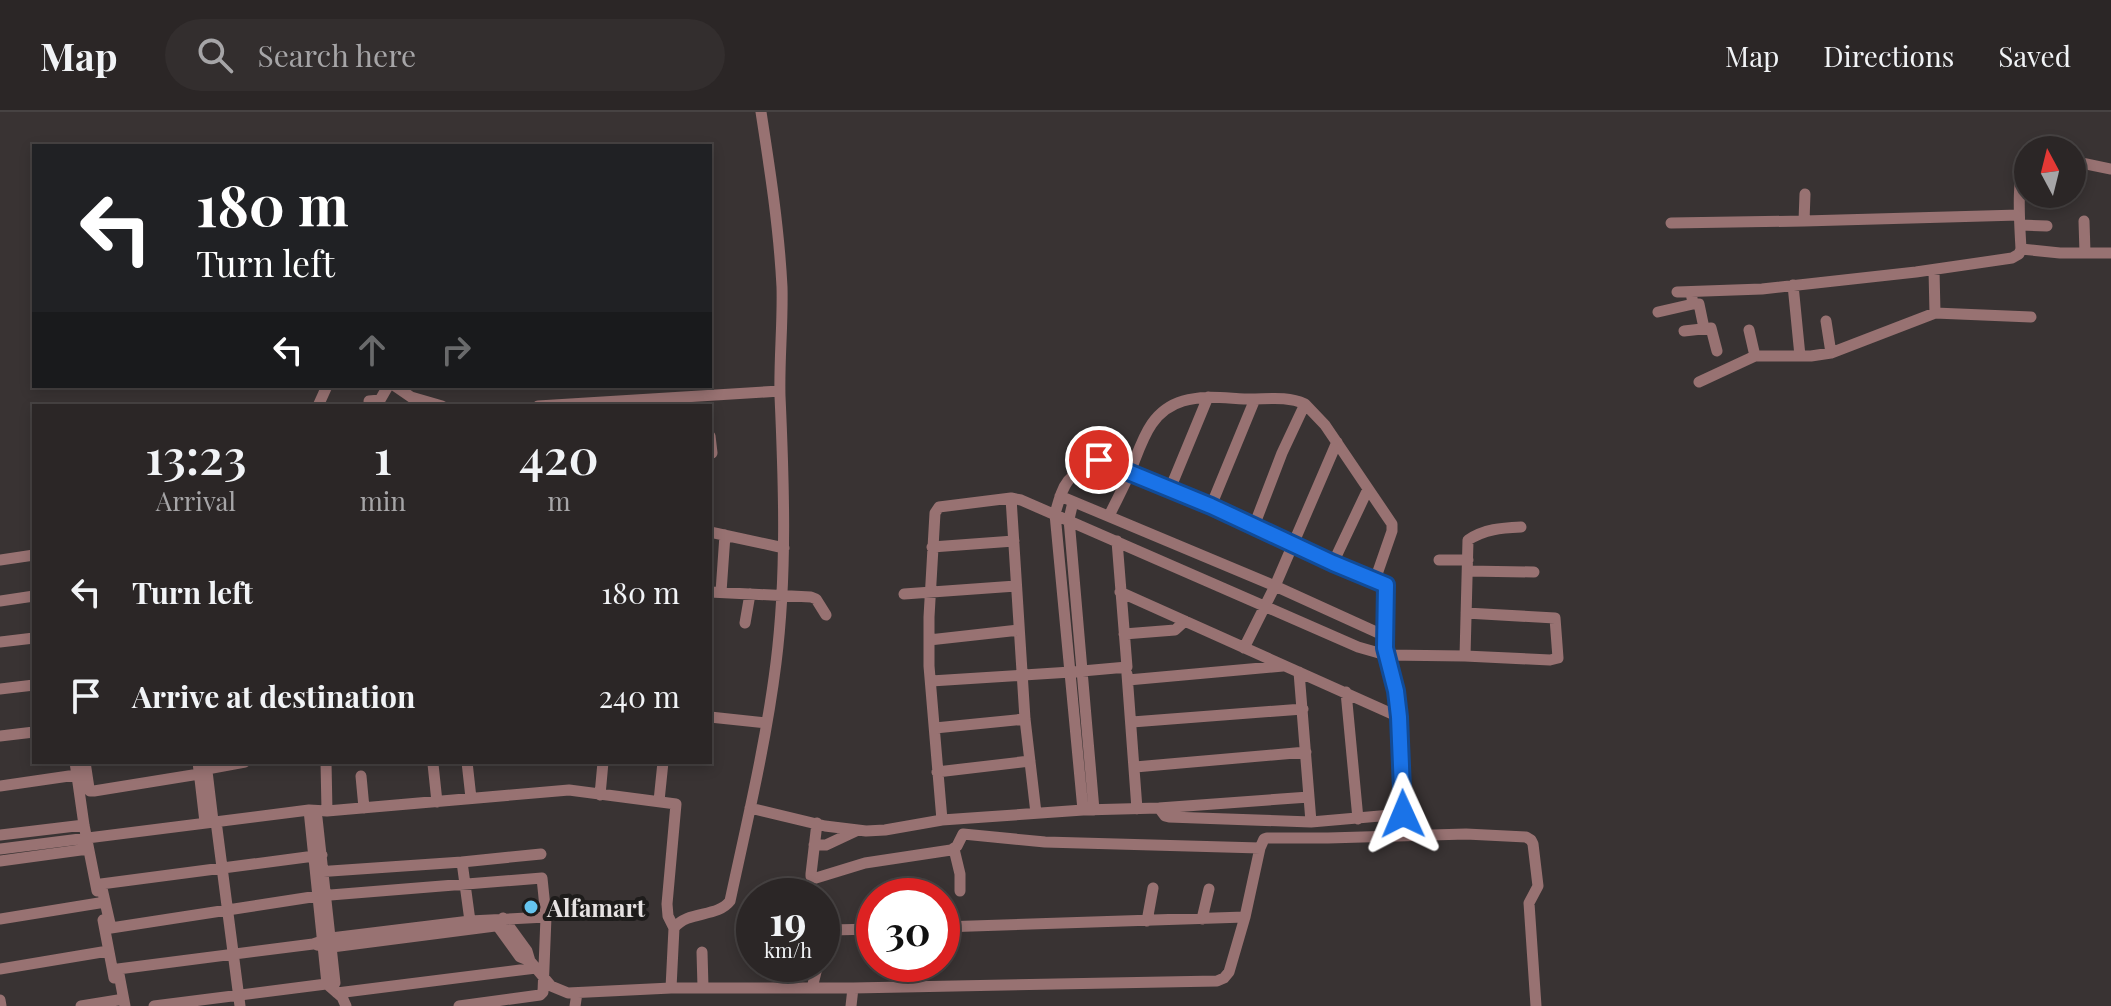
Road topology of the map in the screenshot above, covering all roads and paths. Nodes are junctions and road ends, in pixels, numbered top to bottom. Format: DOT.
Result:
graph roads {
  1 [pos="761,112"];
  2 [pos="2086,164"];
  3 [pos="2111,169"];
  4 [pos="1805,194"];
  5 [pos="2020,208"];
  6 [pos="2019,220"];
  7 [pos="1804,221"];
  8 [pos="2084,221"];
  9 [pos="1671,223"];
  10 [pos="2047,226"];
  11 [pos="2021,249"];
  12 [pos="2085,253"];
  13 [pos="2111,253"];
  14 [pos="1934,270"];
  15 [pos="1793,285"];
  16 [pos="1677,292"];
  17 [pos="1692,298"];
  18 [pos="1658,312"];
  19 [pos="1935,313"];
  20 [pos="2031,317"];
  21 [pos="1826,321"];
  22 [pos="1704,328"];
  23 [pos="1749,330"];
  24 [pos="1684,331"];
  25 [pos="1717,351"];
  26 [pos="1831,353"];
  27 [pos="1755,356"];
  28 [pos="1800,356"];
  29 [pos="1699,382"];
  30 [pos="387,388"];
  31 [pos="398,388"];
  32 [pos="780,391"];
  33 [pos="1208,397"];
  34 [pos="1255,399"];
  35 [pos="369,401"];
  36 [pos="706,401"];
  37 [pos="648,402"];
  38 [pos="423,404"];
  39 [pos="604,404"];
  40 [pos="1305,404"];
  41 [pos="1337,442"];
  42 [pos="1130,473"];
  43 [pos="1170,489"];
  44 [pos="1368,489"];
  45 [pos="1060,496"];
  46 [pos="1011,498"];
  47 [pos="1073,502"];
  48 [pos="1211,506"];
  49 [pos="1055,514"];
  50 [pos="1109,516"];
  51 [pos="1069,519"];
  52 [pos="1254,526"];
  53 [pos="1521,527"];
  54 [pos="712,532"];
  55 [pos="725,535"];
  56 [pos="1014,541"];
  57 [pos="1117,541"];
  58 [pos="784,545"];
  59 [pos="1293,545"];
  60 [pos="932,547"];
  61 [pos="32,555"];
  62 [pos="0,560"];
  63 [pos="1439,560"];
  64 [pos="1333,563"];
  65 [pos="1468,566"];
  66 [pos="1534,572"];
  67 [pos="1375,580"];
  68 [pos="1016,586"];
  69 [pos="1275,586"];
  70 [pos="716,592"];
  71 [pos="930,592"];
  72 [pos="1120,592"];
  73 [pos="750,594"];
  74 [pos="904,594"];
  75 [pos="32,596"];
  76 [pos="782,596"];
  77 [pos="0,601"];
  78 [pos="1266,606"];
  79 [pos="1466,613"];
  80 [pos="826,615"];
  81 [pos="1185,621"];
  82 [pos="745,623"];
  83 [pos="1019,630"];
  84 [pos="1124,634"];
  85 [pos="32,638"];
  86 [pos="929,640"];
  87 [pos="0,642"];
  88 [pos="1385,646"];
  89 [pos="1244,648"];
  90 [pos="1466,652"];
  91 [pos="1284,666"];
  92 [pos="1127,667"];
  93 [pos="1077,672"];
  94 [pos="1299,672"];
  95 [pos="1023,675"];
  96 [pos="1128,680"];
  97 [pos="931,681"];
  98 [pos="32,685"];
  99 [pos="0,689"];
  100 [pos="1346,692"];
  101 [pos="1303,709"];
  102 [pos="712,717"];
  103 [pos="1399,717"];
  104 [pos="1025,719"];
  105 [pos="1132,722"];
  106 [pos="766,723"];
  107 [pos="935,728"];
  108 [pos="32,732"];
  109 [pos="0,736"];
  110 [pos="1306,752"];
  111 [pos="1030,761"];
  112 [pos="75,764"];
  113 [pos="85,764"];
  114 [pos="228,764"];
  115 [pos="326,764"];
  116 [pos="433,764"];
  117 [pos="467,764"];
  118 [pos="603,764"];
  119 [pos="663,764"];
  120 [pos="202,767"];
  121 [pos="1135,767"];
  122 [pos="937,772"];
  123 [pos="76,775"];
  124 [pos="361,776"];
  125 [pos="0,786"];
  126 [pos="600,795"];
  127 [pos="1309,797"];
  128 [pos="471,798"];
  129 [pos="659,801"];
  130 [pos="437,802"];
  131 [pos="364,808"];
  132 [pos="750,808"];
  133 [pos="1159,808"];
  134 [pos="1137,809"];
  135 [pos="317,810"];
  136 [pos="1089,810"];
  137 [pos="1036,813"];
  138 [pos="964,818"];
  139 [pos="1358,819"];
  140 [pos="942,820"];
  141 [pos="211,822"];
  142 [pos="1311,822"];
  143 [pos="817,823"];
  144 [pos="84,825"];
  145 [pos="858,830"];
  146 [pos="963,834"];
  147 [pos="0,835"];
  148 [pos="87,844"];
  149 [pos="814,845"];
  150 [pos="1260,848"];
  151 [pos="0,849"];
  152 [pos="954,849"];
  153 [pos="541,854"];
  154 [pos="318,855"];
  155 [pos="0,861"];
  156 [pos="462,862"];
  157 [pos="222,869"];
  158 [pos="320,872"];
  159 [pos="960,878"];
  160 [pos="465,884"];
  161 [pos="1153,888"];
  162 [pos="1209,889"];
  163 [pos="322,896"];
  164 [pos="99,903"];
  165 [pos="227,910"];
  166 [pos="546,917"];
  167 [pos="1245,917"];
  168 [pos="0,919"];
  169 [pos="1202,919"];
  170 [pos="470,921"];
  171 [pos="1147,921"];
  172 [pos="500,922"];
  173 [pos="456,926"];
  174 [pos="960,926"];
  175 [pos="674,928"];
  176 [pos="324,943"];
  177 [pos="108,951"];
  178 [pos="702,952"];
  179 [pos="233,954"];
  180 [pos="536,968"];
  181 [pos="0,969"];
  182 [pos="790,982"];
  183 [pos="814,982"];
  184 [pos="333,987"];
  185 [pos="703,987"];
  186 [pos="671,988"];
  187 [pos="788,988"];
  188 [pos="812,988"];
  189 [pos="853,988"];
  190 [pos="564,994"];
  191 [pos="239,1001"];
  192 [pos="121,1004"];
  193 [pos="81,1006"];
  194 [pos="154,1006"];
  195 [pos="346,1006"];
  196 [pos="459,1006"];
  197 [pos="575,1006"];
  198 [pos="851,1006"];
  199 [pos="1536,1006"];
  1 -- 32 [label="street"];
  2 -- 3 [label="street"];
  4 -- 7 [label="street"];
  5 -- 6 [label="street"];
  6 -- 7 [label="street"];
  6 -- 10 [label="street"];
  6 -- 11 [label="street"];
  7 -- 9 [label="street"];
  8 -- 12 [label="street"];
  11 -- 12 [label="street"];
  11 -- 14 [label="street"];
  12 -- 13 [label="street"];
  14 -- 15 [label="street"];
  14 -- 19 [label="street"];
  15 -- 17 [label="street"];
  15 -- 28 [label="street"];
  16 -- 17 [label="street"];
  17 -- 18 [label="street"];
  17 -- 22 [label="street"];
  19 -- 20 [label="street"];
  19 -- 26 [label="street"];
  21 -- 26 [label="street"];
  22 -- 24 [label="street"];
  22 -- 25 [label="street"];
  23 -- 27 [label="street"];
  26 -- 28 [label="street"];
  27 -- 28 [label="street"];
  27 -- 29 [label="street"];
  30 -- 35 [label="street"];
  31 -- 38 [label="street"];
  32 -- 36 [label="street"];
  32 -- 58 [label="street"];
  33 -- 34 [label="street"];
  33 -- 42 [label="street"];
  33 -- 43 [label="street"];
  34 -- 40 [label="street"];
  34 -- 48 [label="street"];
  36 -- 37 [label="street"];
  37 -- 39 [label="street"];
  40 -- 41 [label="street"];
  40 -- 52 [label="street"];
  41 -- 44 [label="street"];
  41 -- 59 [label="street"];
  42 -- 43 [label="street"];
  42 -- 45 [label="street"];
  42 -- 50 [label="street"];
  43 -- 48 [label="street"];
  44 -- 64 [label="street"];
  44 -- 67 [label="street"];
  45 -- 47 [label="street"];
  45 -- 49 [label="street"];
  46 -- 49 [label="street"];
  46 -- 56 [label="street"];
  46 -- 60 [label="street"];
  47 -- 50 [label="street"];
  47 -- 51 [label="street"];
  48 -- 52 [label="street"];
  49 -- 51 [label="street"];
  49 -- 93 [label="street"];
  50 -- 69 [label="street"];
  51 -- 57 [label="street"];
  51 -- 93 [label="street"];
  52 -- 59 [label="street"];
  53 -- 65 [label="street"];
  54 -- 55 [label="street"];
  55 -- 58 [label="street"];
  55 -- 70 [label="street"];
  56 -- 60 [label="street"];
  56 -- 68 [label="street"];
  57 -- 72 [label="street"];
  57 -- 78 [label="street"];
  58 -- 76 [label="street"];
  59 -- 64 [label="street"];
  59 -- 69 [label="street"];
  60 -- 71 [label="street"];
  61 -- 62 [label="street"];
  63 -- 65 [label="street"];
  64 -- 67 [label="street"];
  65 -- 66 [label="street"];
  65 -- 79 [label="street"];
  67 -- 88 [label="street"];
  68 -- 71 [label="street"];
  68 -- 83 [label="street"];
  69 -- 78 [label="street"];
  69 -- 88 [label="street"];
  70 -- 73 [label="street"];
  71 -- 74 [label="street"];
  71 -- 86 [label="street"];
  72 -- 81 [label="street"];
  72 -- 84 [label="street"];
  73 -- 76 [label="street"];
  73 -- 82 [label="street"];
  75 -- 77 [label="street"];
  76 -- 80 [label="street"];
  76 -- 106 [label="street"];
  78 -- 88 [label="street"];
  78 -- 89 [label="street"];
  79 -- 90 [label="street"];
  79 -- 90 [label="street"];
  81 -- 84 [label="street"];
  81 -- 89 [label="street"];
  83 -- 86 [label="street"];
  83 -- 95 [label="street"];
  84 -- 92 [label="street"];
  85 -- 87 [label="street"];
  86 -- 97 [label="street"];
  88 -- 90 [label="street"];
  88 -- 103 [label="street"];
  89 -- 91 [label="street"];
  91 -- 94 [label="street"];
  91 -- 96 [label="street"];
  92 -- 93 [label="street"];
  92 -- 96 [label="street"];
  93 -- 95 [label="street"];
  93 -- 136 [label="street"];
  94 -- 100 [label="street"];
  94 -- 101 [label="street"];
  95 -- 97 [label="street"];
  95 -- 104 [label="street"];
  96 -- 105 [label="street"];
  97 -- 107 [label="street"];
  98 -- 99 [label="street"];
  100 -- 103 [label="street"];
  100 -- 139 [label="street"];
  101 -- 105 [label="street"];
  101 -- 110 [label="street"];
  102 -- 106 [label="street"];
  103 -- 139 [label="street"];
  104 -- 107 [label="street"];
  104 -- 111 [label="street"];
  105 -- 121 [label="street"];
  106 -- 132 [label="street"];
  107 -- 122 [label="street"];
  108 -- 109 [label="street"];
  110 -- 121 [label="street"];
  110 -- 127 [label="street"];
  111 -- 122 [label="street"];
  111 -- 137 [label="street"];
  112 -- 123 [label="street"];
  113 -- 120 [label="street"];
  114 -- 120 [label="street"];
  115 -- 135 [label="street"];
  116 -- 130 [label="street"];
  117 -- 128 [label="street"];
  118 -- 126 [label="street"];
  119 -- 129 [label="street"];
  120 -- 141 [label="street"];
  121 -- 134 [label="street"];
  122 -- 140 [label="street"];
  123 -- 125 [label="street"];
  123 -- 144 [label="street"];
  124 -- 131 [label="street"];
  126 -- 128 [label="street"];
  126 -- 129 [label="street"];
  127 -- 133 [label="street"];
  127 -- 142 [label="street"];
  128 -- 130 [label="street"];
  129 -- 175 [label="street"];
  130 -- 131 [label="street"];
  131 -- 135 [label="street"];
  132 -- 143 [label="street"];
  132 -- 175 [label="street"];
  133 -- 134 [label="street"];
  133 -- 142 [label="street"];
  134 -- 136 [label="street"];
  135 -- 141 [label="street"];
  135 -- 154 [label="street"];
  136 -- 137 [label="street"];
  137 -- 138 [label="street"];
  138 -- 140 [label="street"];
  138 -- 146 [label="street"];
  139 -- 142 [label="street"];
  140 -- 145 [label="street"];
  141 -- 148 [label="street"];
  141 -- 157 [label="street"];
  143 -- 145 [label="street"];
  143 -- 149 [label="street"];
  144 -- 147 [label="street"];
  144 -- 148 [label="street"];
  145 -- 149 [label="street"];
  146 -- 150 [label="street"];
  146 -- 152 [label="street"];
  148 -- 151 [label="street"];
  148 -- 155 [label="street"];
  148 -- 164 [label="street"];
  149 -- 152 [label="street"];
  150 -- 167 [label="street"];
  150 -- 199 [label="street"];
  152 -- 159 [label="street"];
  153 -- 156 [label="street"];
  154 -- 157 [label="street"];
  154 -- 158 [label="street"];
  156 -- 158 [label="street"];
  156 -- 160 [label="street"];
  157 -- 165 [label="street"];
  157 -- 165 [label="street"];
  158 -- 163 [label="street"];
  160 -- 163 [label="street"];
  160 -- 166 [label="street"];
  160 -- 170 [label="street"];
  161 -- 171 [label="street"];
  162 -- 169 [label="street"];
  163 -- 165 [label="street"];
  163 -- 176 [label="street"];
  164 -- 168 [label="street"];
  164 -- 177 [label="street"];
  165 -- 179 [label="street"];
  166 -- 172 [label="street"];
  166 -- 180 [label="street"];
  167 -- 169 [label="street"];
  167 -- 189 [label="street"];
  169 -- 171 [label="street"];
  170 -- 172 [label="street"];
  170 -- 173 [label="street"];
  171 -- 174 [label="street"];
  172 -- 173 [label="street"];
  172 -- 180 [label="street"];
  173 -- 176 [label="street"];
  175 -- 186 [label="street"];
  176 -- 179 [label="street"];
  176 -- 184 [label="street"];
  177 -- 181 [label="street"];
  177 -- 192 [label="street"];
  178 -- 185 [label="street"];
  179 -- 191 [label="street"];
  179 -- 192 [label="street"];
  180 -- 184 [label="street"];
  180 -- 190 [label="street"];
  180 -- 196 [label="street"];
  182 -- 187 [label="street"];
  183 -- 188 [label="street"];
  184 -- 191 [label="street"];
  184 -- 195 [label="street"];
  185 -- 186 [label="street"];
  185 -- 187 [label="street"];
  186 -- 190 [label="street"];
  187 -- 188 [label="street"];
  188 -- 189 [label="street"];
  189 -- 198 [label="street"];
  190 -- 197 [label="street"];
  191 -- 194 [label="street"];
  192 -- 193 [label="street"];
}
